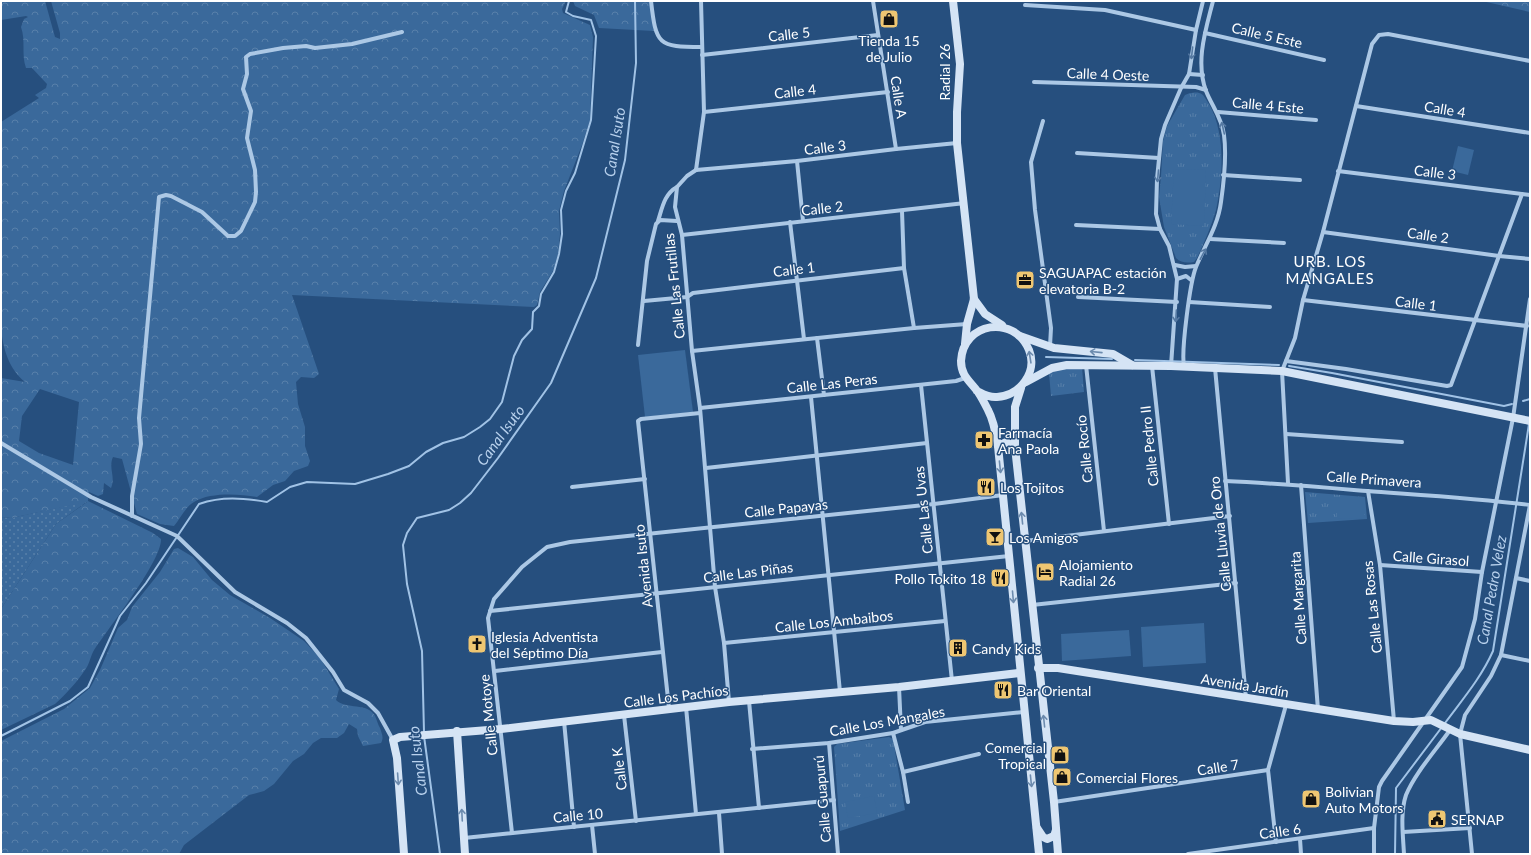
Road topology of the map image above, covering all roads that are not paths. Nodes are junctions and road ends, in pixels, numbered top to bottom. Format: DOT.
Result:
graph roads {
  1 [pos="651,1"];
  2 [pos="701,1"];
  3 [pos="873,1"];
  4 [pos="953,1"];
  5 [pos="1203,1"];
  6 [pos="1213,1"];
  7 [pos="1024,4"];
  8 [pos="1196,30"];
  9 [pos="402,32"];
  10 [pos="1205,33"];
  11 [pos="878,35"];
  12 [pos="702,47"];
  13 [pos="702,55"];
  14 [pos="1324,60"];
  15 [pos="1530,61"];
  16 [pos="1189,74"];
  17 [pos="1203,75"];
  18 [pos="1034,82"];
  19 [pos="1181,88"];
  20 [pos="1206,90"];
  21 [pos="888,92"];
  22 [pos="1356,106"];
  23 [pos="704,112"];
  24 [pos="1218,112"];
  25 [pos="1316,120"];
  26 [pos="1043,121"];
  27 [pos="1530,133"];
  28 [pos="957,144"];
  29 [pos="896,149"];
  30 [pos="1078,153"];
  31 [pos="1159,158"];
  32 [pos="797,161"];
  33 [pos="696,170"];
  34 [pos="1338,171"];
  35 [pos="1223,175"];
  36 [pos="1300,180"];
  37 [pos="677,187"];
  38 [pos="1522,194"];
  39 [pos="1530,195"];
  40 [pos="965,203"];
  41 [pos="902,211"];
  42 [pos="678,221"];
  43 [pos="803,221"];
  44 [pos="657,222"];
  45 [pos="790,222"];
  46 [pos="1076,225"];
  47 [pos="1160,229"];
  48 [pos="1323,232"];
  49 [pos="682,235"];
  50 [pos="1210,239"];
  51 [pos="1284,242"];
  52 [pos="1499,256"];
  53 [pos="1530,259"];
  54 [pos="1175,264"];
  55 [pos="1196,266"];
  56 [pos="904,268"];
  57 [pos="1177,279"];
  58 [pos="796,280"];
  59 [pos="1191,280"];
  60 [pos="687,297"];
  61 [pos="1078,297"];
  62 [pos="974,299"];
  63 [pos="1530,299"];
  64 [pos="1303,300"];
  65 [pos="644,301"];
  66 [pos="1177,302"];
  67 [pos="1189,302"];
  68 [pos="1270,307"];
  69 [pos="1476,321"];
  70 [pos="967,324"];
  71 [pos="1526,326"];
  72 [pos="914,328"];
  73 [pos="1008,329"];
  74 [pos="1020,336"];
  75 [pos="817,338"];
  76 [pos="804,339"];
  77 [pos="638,346"];
  78 [pos="1050,346"];
  79 [pos="965,347"];
  80 [pos="692,351"];
  81 [pos="1286,361"];
  82 [pos="1172,362"];
  83 [pos="1184,362"];
  84 [pos="1086,365"];
  85 [pos="1132,365"];
  86 [pos="1152,365"];
  87 [pos="1215,368"];
  88 [pos="1282,371"];
  89 [pos="965,378"];
  90 [pos="1024,384"];
  91 [pos="921,385"];
  92 [pos="977,391"];
  93 [pos="824,395"];
  94 [pos="811,397"];
  95 [pos="700,411"];
  96 [pos="1517,418"];
  97 [pos="638,421"];
  98 [pos="1530,421"];
  99 [pos="1286,434"];
  100 [pos="1402,442"];
  101 [pos="1,443"];
  102 [pos="927,443"];
  103 [pos="998,446"];
  104 [pos="1015,447"];
  105 [pos="816,457"];
  106 [pos="706,468"];
  107 [pos="645,479"];
  108 [pos="1225,481"];
  109 [pos="1288,483"];
  110 [pos="1301,485"];
  111 [pos="572,487"];
  112 [pos="1368,491"];
  113 [pos="1003,495"];
  114 [pos="1497,502"];
  115 [pos="934,504"];
  116 [pos="1530,505"];
  117 [pos="132,516"];
  118 [pos="822,516"];
  119 [pos="1230,516"];
  120 [pos="1169,524"];
  121 [pos="710,527"];
  122 [pos="1104,531"];
  123 [pos="651,534"];
  124 [pos="1025,541"];
  125 [pos="570,542"];
  126 [pos="1009,556"];
  127 [pos="939,564"];
  128 [pos="1380,565"];
  129 [pos="1482,572"];
  130 [pos="828,574"];
  131 [pos="1516,578"];
  132 [pos="1530,581"];
  133 [pos="1236,583"];
  134 [pos="715,587"];
  135 [pos="658,594"];
  136 [pos="1032,605"];
  137 [pos="490,611"];
  138 [pos="945,621"];
  139 [pos="833,633"];
  140 [pos="724,643"];
  141 [pos="662,652"];
  142 [pos="1501,655"];
  143 [pos="1530,661"];
  144 [pos="1038,668"];
  145 [pos="494,671"];
  146 [pos="1019,672"];
  147 [pos="952,681"];
  148 [pos="899,687"];
  149 [pos="840,692"];
  150 [pos="1246,698"];
  151 [pos="749,701"];
  152 [pos="730,702"];
  153 [pos="1286,705"];
  154 [pos="686,707"];
  155 [pos="670,708"];
  156 [pos="1318,710"];
  157 [pos="1024,712"];
  158 [pos="624,715"];
  159 [pos="1429,720"];
  160 [pos="564,721"];
  161 [pos="1394,721"];
  162 [pos="501,728"];
  163 [pos="1448,729"];
  164 [pos="901,730"];
  165 [pos="457,731"];
  166 [pos="893,733"];
  167 [pos="1460,734"];
  168 [pos="397,739"];
  169 [pos="828,743"];
  170 [pos="752,749"];
  171 [pos="1530,750"];
  172 [pos="979,754"];
  173 [pos="1268,770"];
  174 [pos="903,772"];
  175 [pos="834,800"];
  176 [pos="908,802"];
  177 [pos="1054,802"];
  178 [pos="758,808"];
  179 [pos="719,813"];
  180 [pos="696,814"];
  181 [pos="636,821"];
  182 [pos="592,825"];
  183 [pos="574,826"];
  184 [pos="1036,826"];
  185 [pos="1374,828"];
  186 [pos="1470,828"];
  187 [pos="1056,830"];
  188 [pos="1402,832"];
  189 [pos="512,833"];
  190 [pos="463,838"];
  191 [pos="1300,839"];
  192 [pos="1276,842"];
  193 [pos="1238,848"];
  194 [pos="1039,852"];
  195 [pos="1057,852"];
  196 [pos="404,854"];
  197 [pos="465,854"];
  198 [pos="595,854"];
  199 [pos="722,854"];
  200 [pos="838,854"];
  201 [pos="1188,854"];
  202 [pos="1239,854"];
  203 [pos="1301,854"];
  204 [pos="1374,854"];
  205 [pos="1404,854"];
  206 [pos="1472,854"];
  1 -- 12 [label="street"];
  2 -- 12 [label="street"];
  3 -- 11 [label="street, Calle A"];
  4 -- 28 [label="street, Radial 26"];
  5 -- 8 [label="street"];
  6 -- 10 [label="street"];
  7 -- 8 [label="street"];
  8 -- 16 [label="street, one-way"];
  9 -- 117 [label="street"];
  10 -- 14 [label="street, Calle 5 Este"];
  10 -- 17 [label="street"];
  11 -- 13 [label="street, Calle 5"];
  11 -- 21 [label="street, Calle A"];
  12 -- 13 [label="street"];
  13 -- 23 [label="street"];
  15 -- 22 [label="street"];
  16 -- 17 [label="street"];
  16 -- 19 [label="street"];
  17 -- 20 [label="street"];
  18 -- 19 [label="street, Calle 4 Oeste"];
  19 -- 20 [label="street, Calle 4 Oeste"];
  19 -- 31 [label="street"];
  20 -- 24 [label="street"];
  21 -- 23 [label="street, Calle 4"];
  21 -- 29 [label="street, Calle A"];
  22 -- 27 [label="street, Calle 4"];
  22 -- 34 [label="street"];
  23 -- 33 [label="street"];
  24 -- 25 [label="street, Calle 4 Este"];
  35 -- 24 [label="street, one-way"];
  26 -- 78 [label="street"];
  28 -- 29 [label="street, Calle 3"];
  28 -- 40 [label="street, Radial 26"];
  29 -- 32 [label="street, Calle 3"];
  30 -- 31 [label="street"];
  31 -- 47 [label="street, one-way"];
  32 -- 33 [label="street, Calle 3"];
  32 -- 43 [label="street"];
  33 -- 37 [label="street"];
  34 -- 38 [label="street, Calle 3"];
  34 -- 48 [label="street"];
  35 -- 36 [label="street"];
  35 -- 50 [label="street"];
  37 -- 42 [label="street, Calle Las Frutillas"];
  37 -- 44 [label="street"];
  38 -- 39 [label="street, Calle 3"];
  38 -- 52 [label="street"];
  40 -- 41 [label="street, Calle 2"];
  40 -- 62 [label="street, Radial 26"];
  41 -- 43 [label="street, Calle 2"];
  41 -- 56 [label="street"];
  42 -- 44 [label="street"];
  42 -- 49 [label="street, Calle Las Frutillas"];
  43 -- 45 [label="street, Calle 2"];
  44 -- 65 [label="street"];
  45 -- 49 [label="street, Calle 2"];
  45 -- 58 [label="street"];
  46 -- 47 [label="street"];
  47 -- 54 [label="street"];
  48 -- 52 [label="street, Calle 2"];
  48 -- 64 [label="street"];
  49 -- 60 [label="street, Calle Las Frutillas"];
  50 -- 51 [label="street"];
  55 -- 50 [label="street, one-way"];
  52 -- 53 [label="street, Calle 2"];
  52 -- 69 [label="street"];
  54 -- 55 [label="street"];
  54 -- 57 [label="street"];
  55 -- 59 [label="street"];
  56 -- 58 [label="street, Calle 1"];
  56 -- 72 [label="street"];
  57 -- 59 [label="street"];
  57 -- 66 [label="street"];
  58 -- 60 [label="street, Calle 1"];
  58 -- 76 [label="street"];
  59 -- 67 [label="street"];
  60 -- 65 [label="street, Calle 1"];
  60 -- 80 [label="street, Calle Las Frutillas"];
  61 -- 66 [label="street"];
  62 -- 70 [label="street"];
  62 -- 73 [label="street"];
  63 -- 71 [label="street"];
  64 -- 69 [label="street, Calle 1"];
  64 -- 81 [label="street"];
  65 -- 77 [label="street"];
  66 -- 82 [label="street, one-way"];
  67 -- 68 [label="street"];
  67 -- 83 [label="street"];
  69 -- 71 [label="street, Calle 1"];
  69 -- 81 [label="street"];
  70 -- 72 [label="street"];
  70 -- 79 [label="street"];
  71 -- 96 [label="street"];
  72 -- 75 [label="street"];
  73 -- 74 [label="street"];
  73 -- 79 [label="street"];
  74 -- 78 [label="street"];
  90 -- 74 [label="street, one-way"];
  75 -- 76 [label="street"];
  75 -- 93 [label="street"];
  76 -- 80 [label="street"];
  85 -- 78 [label="street, one-way"];
  79 -- 89 [label="street"];
  80 -- 95 [label="street, Calle Las Frutillas"];
  81 -- 88 [label="street"];
  82 -- 83 [label="street"];
  82 -- 86 [label="street"];
  83 -- 87 [label="street"];
  84 -- 85 [label="street"];
  84 -- 90 [label="street"];
  84 -- 122 [label="street, Calle Rocío"];
  85 -- 86 [label="street"];
  86 -- 120 [label="street, Calle Pedro II"];
  87 -- 88 [label="street"];
  87 -- 108 [label="street, Calle Lluvia de Oro"];
  88 -- 96 [label="street"];
  88 -- 99 [label="street"];
  89 -- 91 [label="street, Calle Las Peras"];
  89 -- 92 [label="street"];
  90 -- 92 [label="street"];
  90 -- 104 [label="street"];
  91 -- 93 [label="street, Calle Las Peras"];
  91 -- 102 [label="street, Calle Las Uvas"];
  92 -- 103 [label="street"];
  93 -- 94 [label="street, Calle Las Peras"];
  94 -- 95 [label="street, Calle Las Peras"];
  94 -- 105 [label="street"];
  95 -- 97 [label="street, Calle Las Peras"];
  95 -- 106 [label="street, Calle Las Frutillas"];
  96 -- 98 [label="street"];
  96 -- 114 [label="street"];
  97 -- 107 [label="street, Avenida Isuto"];
  99 -- 100 [label="street"];
  99 -- 109 [label="street"];
  101 -- 117 [label="street"];
  102 -- 105 [label="street"];
  102 -- 115 [label="street, Calle Las Uvas"];
  103 -- 104 [label="street"];
  103 -- 113 [label="street, one-way"];
  124 -- 104 [label="street, one-way"];
  105 -- 106 [label="street"];
  105 -- 118 [label="street"];
  106 -- 121 [label="street, Calle Las Frutillas"];
  107 -- 111 [label="street"];
  107 -- 123 [label="street, Avenida Isuto"];
  108 -- 109 [label="street, Calle Primavera"];
  108 -- 119 [label="street, Calle Lluvia de Oro"];
  109 -- 110 [label="street, Calle Primavera"];
  110 -- 112 [label="street, Calle Primavera"];
  110 -- 156 [label="street, Calle Margarita"];
  112 -- 114 [label="street, Calle Primavera"];
  112 -- 128 [label="street, Calle Las Rosas"];
  113 -- 115 [label="street, Calle Papayas"];
  113 -- 126 [label="street"];
  114 -- 116 [label="street, Calle Primavera"];
  114 -- 129 [label="street"];
  115 -- 118 [label="street, Calle Papayas"];
  115 -- 127 [label="street, Calle Las Uvas"];
  116 -- 131 [label="street"];
  117 -- 168 [label="street"];
  118 -- 121 [label="street, Calle Papayas"];
  118 -- 130 [label="street"];
  119 -- 120 [label="street"];
  119 -- 133 [label="street, Calle Lluvia de Oro"];
  120 -- 122 [label="street"];
  121 -- 123 [label="street, Calle Papayas"];
  121 -- 134 [label="street, Calle Las Frutillas"];
  122 -- 124 [label="street"];
  123 -- 125 [label="street, Calle Papayas"];
  123 -- 135 [label="street, Avenida Isuto"];
  124 -- 136 [label="street"];
  125 -- 137 [label="street, Calle Motoye"];
  126 -- 127 [label="street, Calle Las Piñas"];
  126 -- 146 [label="street, one-way"];
  127 -- 130 [label="street, Calle Las Piñas"];
  127 -- 138 [label="street, Calle Las Uvas"];
  128 -- 129 [label="street, Calle Girasol"];
  128 -- 161 [label="street, Calle Las Rosas"];
  129 -- 159 [label="street"];
  130 -- 134 [label="street, Calle Las Piñas"];
  130 -- 139 [label="street"];
  131 -- 132 [label="street"];
  131 -- 142 [label="street"];
  133 -- 136 [label="street"];
  133 -- 150 [label="street, Calle Lluvia de Oro"];
  134 -- 135 [label="street, Calle Las Piñas"];
  134 -- 140 [label="street, Calle Las Frutillas"];
  135 -- 137 [label="street, Calle Las Piñas"];
  135 -- 141 [label="street, Avenida Isuto"];
  136 -- 144 [label="street"];
  137 -- 145 [label="street, Calle Motoye"];
  138 -- 139 [label="street, Calle Los Ambaibos"];
  138 -- 147 [label="street, Calle Las Uvas"];
  139 -- 140 [label="street, Calle Los Ambaibos"];
  139 -- 149 [label="street"];
  140 -- 152 [label="street, Calle Las Frutillas"];
  141 -- 145 [label="street"];
  141 -- 155 [label="street, Avenida Isuto"];
  142 -- 143 [label="street"];
  142 -- 167 [label="street"];
  144 -- 150 [label="street, Avenida Jardín"];
  177 -- 144 [label="street, one-way"];
  145 -- 162 [label="street, Calle Motoye"];
  146 -- 147 [label="street, Calle Los Pachíos"];
  146 -- 157 [label="street"];
  147 -- 148 [label="street, Calle Los Pachíos"];
  148 -- 149 [label="street, Calle Los Pachíos"];
  148 -- 164 [label="street"];
  149 -- 151 [label="street, Calle Los Pachíos"];
  150 -- 153 [label="street, Avenida Jardín"];
  151 -- 152 [label="street, Calle Los Pachíos"];
  151 -- 170 [label="street"];
  152 -- 154 [label="street, Calle Los Pachíos"];
  153 -- 156 [label="street, Avenida Jardín"];
  153 -- 173 [label="street"];
  154 -- 155 [label="street, Calle Los Pachíos"];
  154 -- 180 [label="street"];
  155 -- 158 [label="street, Calle Los Pachíos"];
  156 -- 161 [label="street, Avenida Jardín"];
  157 -- 164 [label="street, Calle Los Mangales"];
  157 -- 184 [label="street, one-way"];
  158 -- 160 [label="street, Calle Los Pachíos"];
  158 -- 181 [label="street, Calle K"];
  159 -- 161 [label="street, Avenida Jardín"];
  159 -- 163 [label="street"];
  159 -- 185 [label="street"];
  160 -- 162 [label="street, Calle Los Pachíos"];
  160 -- 183 [label="street"];
  162 -- 165 [label="street, Calle Los Pachíos"];
  162 -- 189 [label="street, Calle Motoye"];
  163 -- 167 [label="street"];
  163 -- 188 [label="street"];
  164 -- 166 [label="street, Calle Los Mangales"];
  165 -- 168 [label="street, Calle Los Pachíos"];
  190 -- 165 [label="street, one-way"];
  166 -- 169 [label="street, Calle Los Mangales"];
  166 -- 174 [label="street"];
  167 -- 171 [label="street"];
  167 -- 186 [label="street"];
  168 -- 196 [label="street, one-way"];
  169 -- 170 [label="street, Calle Los Mangales"];
  169 -- 175 [label="street, Calle Guapurú"];
  170 -- 178 [label="street"];
  172 -- 174 [label="street"];
  173 -- 177 [label="street, Calle 7"];
  173 -- 192 [label="street"];
  174 -- 176 [label="street"];
  175 -- 178 [label="street, Calle 10"];
  175 -- 200 [label="street, Calle Guapurú"];
  177 -- 187 [label="street"];
  178 -- 179 [label="street, Calle 10"];
  179 -- 180 [label="street, Calle 10"];
  179 -- 199 [label="street"];
  180 -- 181 [label="street, Calle 10"];
  181 -- 182 [label="street, Calle 10"];
  182 -- 183 [label="street, Calle 10"];
  182 -- 198 [label="street"];
  183 -- 189 [label="street, Calle 10"];
  184 -- 187 [label="street"];
  184 -- 194 [label="street"];
  185 -- 191 [label="street, Calle 6"];
  185 -- 204 [label="street"];
  186 -- 188 [label="street"];
  186 -- 206 [label="street"];
  187 -- 195 [label="street"];
  188 -- 205 [label="street"];
  189 -- 190 [label="street, Calle 10"];
  190 -- 197 [label="street"];
  191 -- 192 [label="street, Calle 6"];
  191 -- 203 [label="street"];
  192 -- 193 [label="street, Calle 6"];
  193 -- 201 [label="street, Calle 6"];
  193 -- 202 [label="street"];
  194 -- 195 [label="street"];
}
